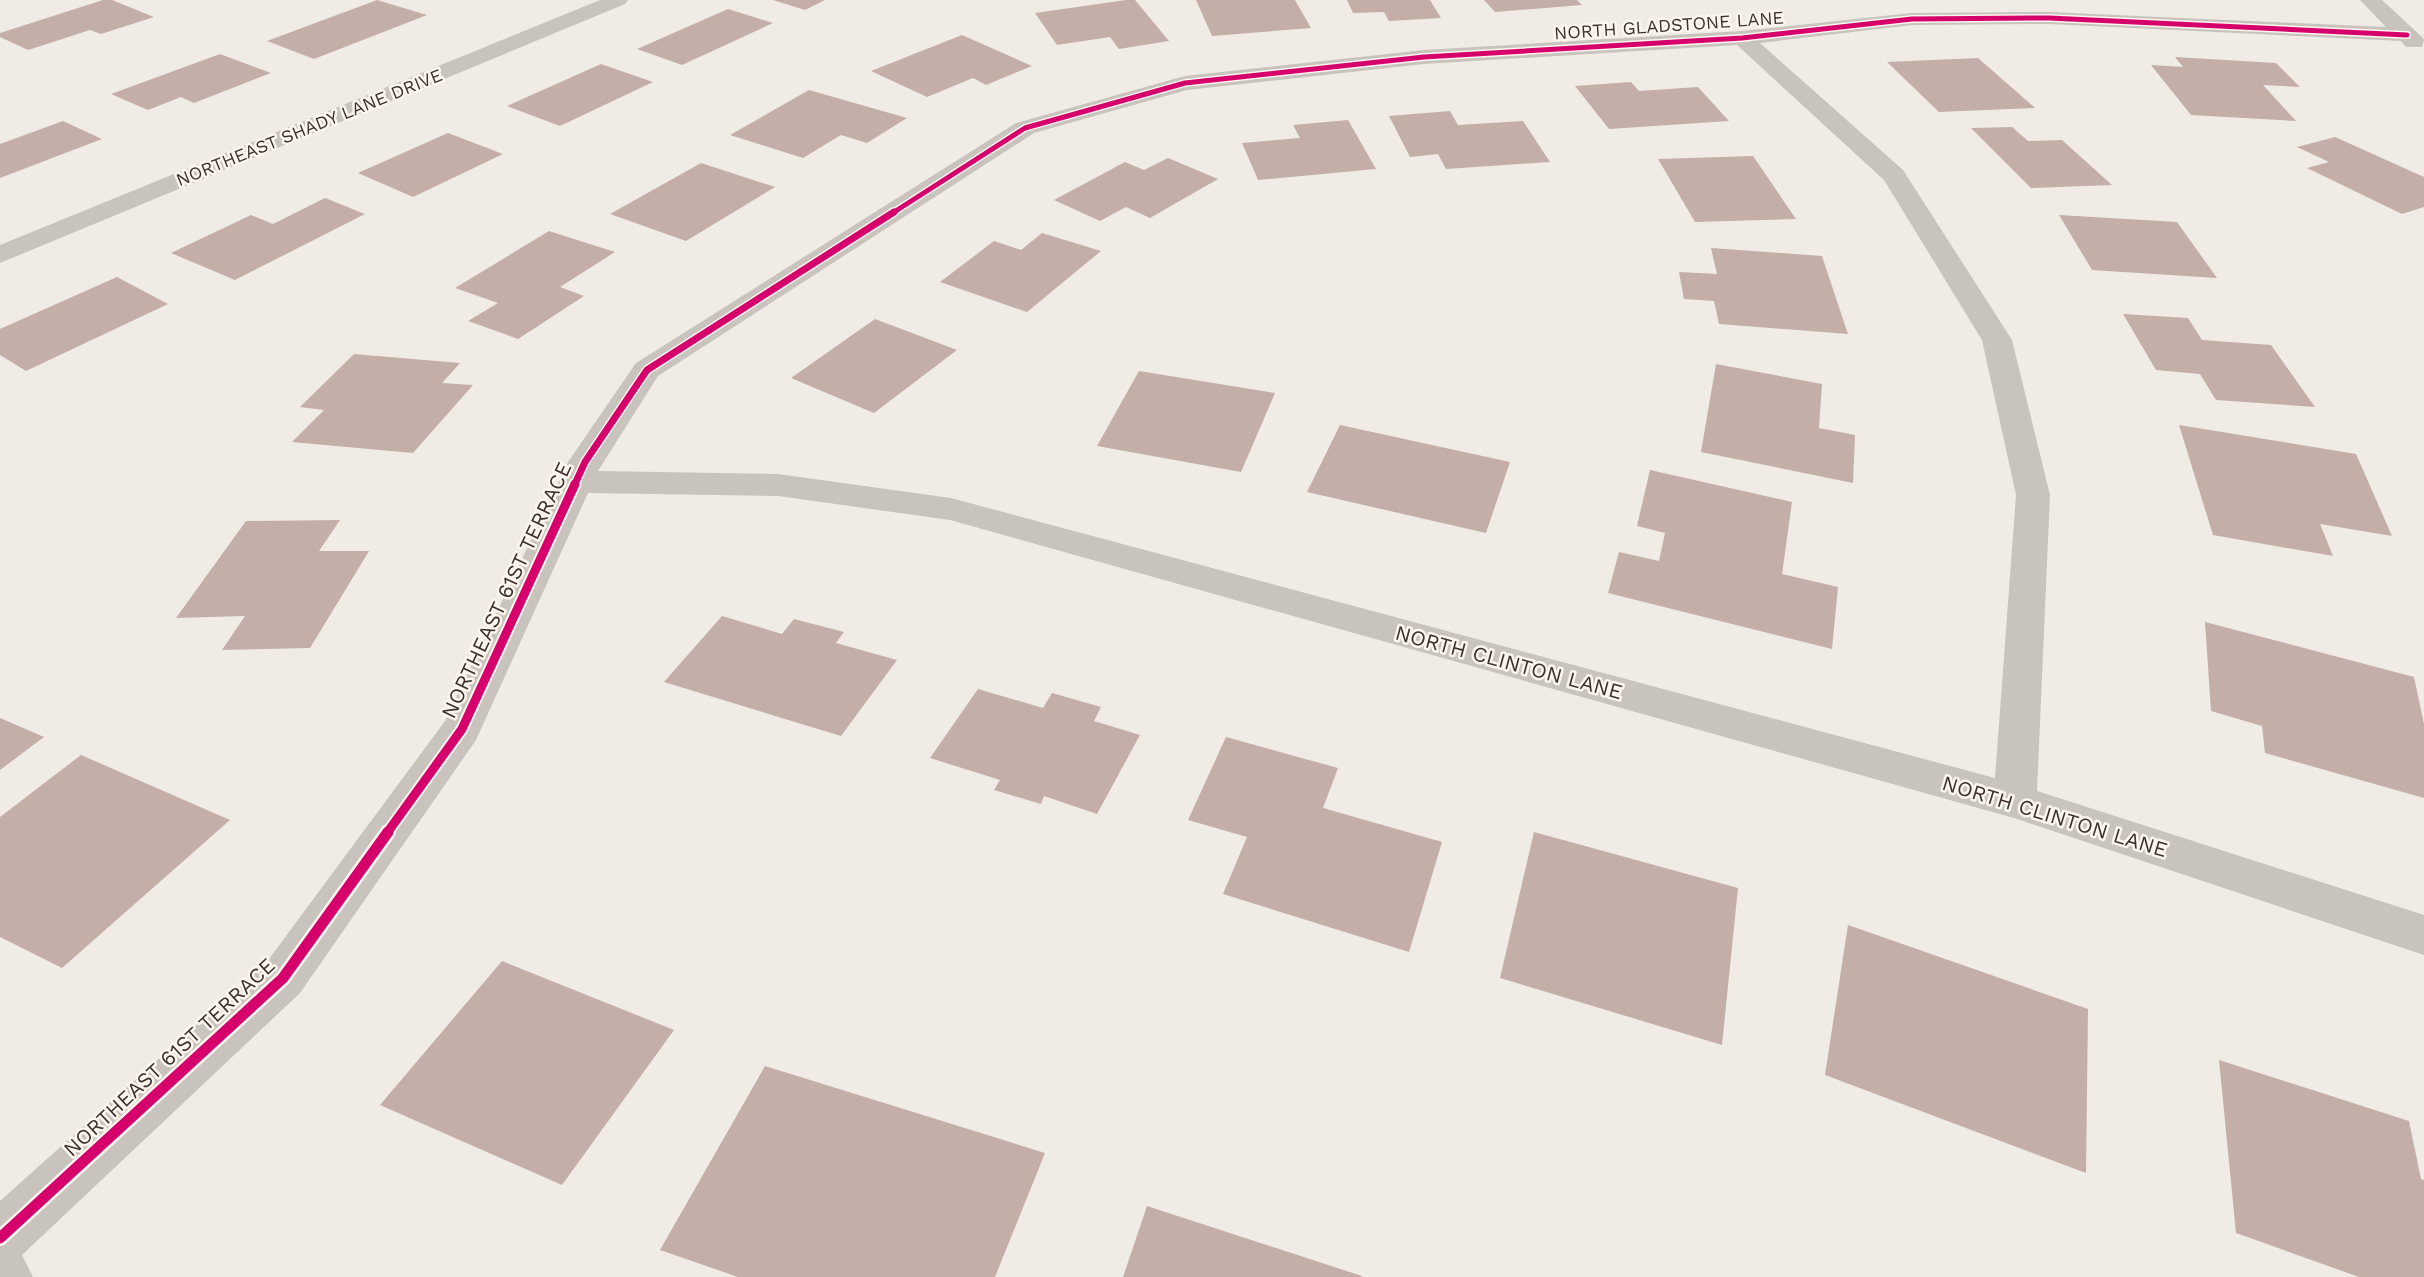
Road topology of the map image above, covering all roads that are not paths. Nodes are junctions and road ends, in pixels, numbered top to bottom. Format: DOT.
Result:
graph roads {
  1 [pos="618,0"];
  2 [pos="2370,0"];
  3 [pos="2407,35"];
  4 [pos="1742,38"];
  5 [pos="2424,51"];
  6 [pos="1025,128"];
  7 [pos="0,255"];
  8 [pos="576,482"];
  9 [pos="2015,801"];
  10 [pos="2424,934"];
  11 [pos="0,1238"];
  12 [pos="0,1274"];
  13 [pos="5,1277"];
  1 -- 7 [label="street, NORTHEAST SHADY LANE DRIVE"];
  2 -- 3 [label="street"];
  3 -- 4 [label="street, NORTH GLADSTONE LANE"];
  3 -- 5 [label="street"];
  4 -- 6 [label="street, NORTH GLADSTONE LANE"];
  4 -- 9 [label="street"];
  6 -- 8 [label="street, NORTHEAST 61ST TERRACE"];
  8 -- 9 [label="street, NORTH CLINTON LANE"];
  8 -- 11 [label="street, NORTHEAST 61ST TERRACE"];
  9 -- 10 [label="street, NORTH CLINTON LANE"];
  12 -- 13 [label="street"];
}
